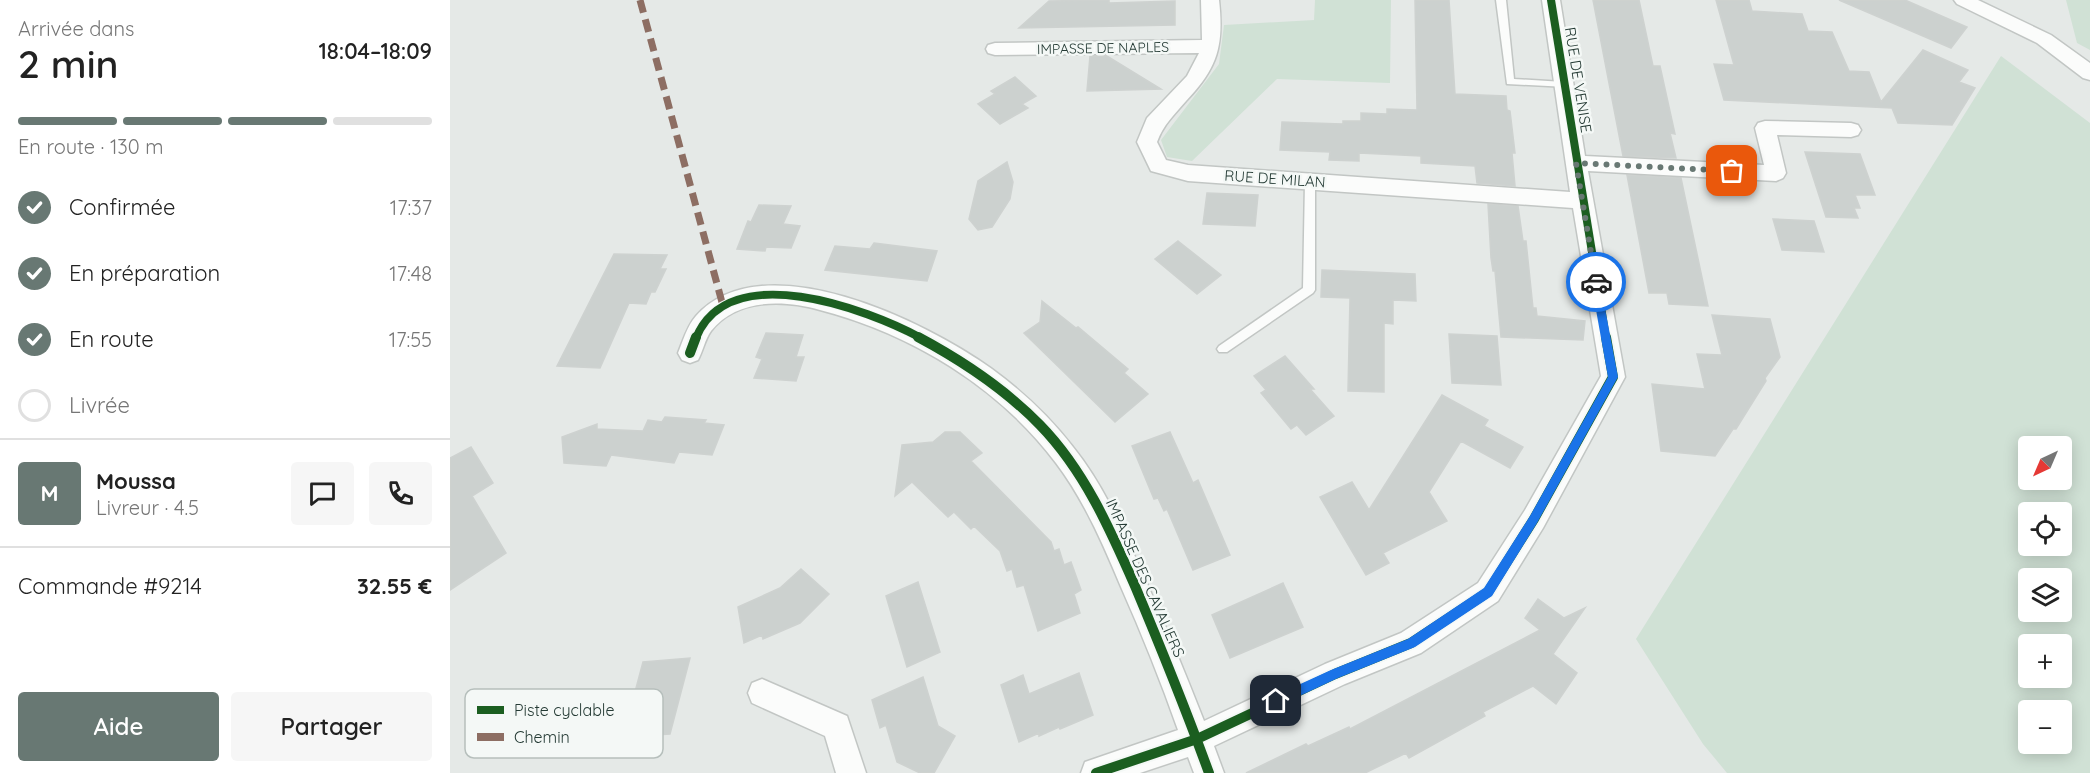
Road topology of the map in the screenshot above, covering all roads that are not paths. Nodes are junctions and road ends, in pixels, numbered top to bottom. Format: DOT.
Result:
graph roads {
  1 [pos="1210,0"];
  2 [pos="1501,0"];
  3 [pos="1551,0"];
  4 [pos="1963,0"];
  5 [pos="1211,46"];
  6 [pos="995,49"];
  7 [pos="2090,73"];
  8 [pos="1564,85"];
  9 [pos="1851,130"];
  10 [pos="1576,163"];
  11 [pos="1310,182"];
  12 [pos="1582,201"];
  13 [pos="1222,349"];
  14 [pos="690,353"];
  15 [pos="762,693"];
  16 [pos="1197,739"];
  17 [pos="851,773"];
  18 [pos="1096,773"];
  19 [pos="1209,773"];
  1 -- 5 [label="street, RUE DE MILAN"];
  2 -- 8 [label="lane"];
  3 -- 8 [label="street, RUE DE VENISE"];
  4 -- 7 [label="street"];
  5 -- 6 [label="street, IMPASSE DE NAPLES"];
  5 -- 11 [label="street, RUE DE MILAN"];
  8 -- 10 [label="street, RUE DE VENISE"];
  9 -- 10 [label="street"];
  10 -- 12 [label="street, RUE DE VENISE"];
  11 -- 12 [label="street, RUE DE MILAN"];
  11 -- 13 [label="lane"];
  12 -- 16 [label="street, RUE DE VENISE"];
  14 -- 16 [label="street, IMPASSE DES CAVALIERS"];
  15 -- 17 [label="street"];
  16 -- 18 [label="street, RUE DE VENISE"];
  16 -- 19 [label="street, IMPASSE DES CAVALIERS"];
}
